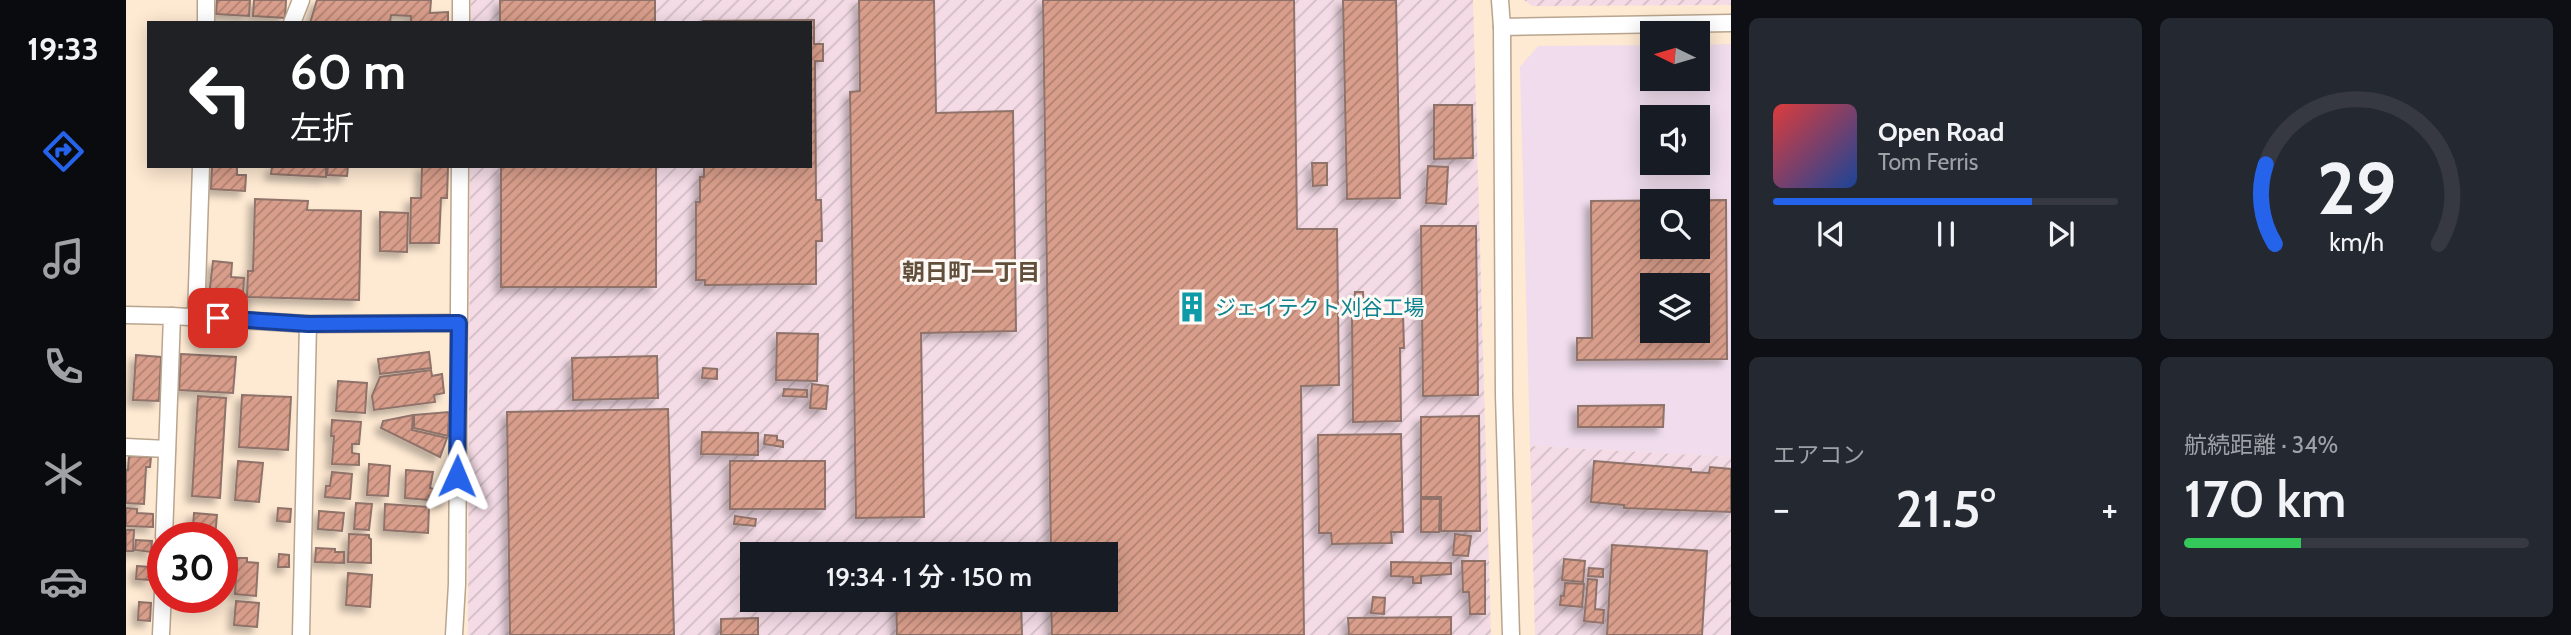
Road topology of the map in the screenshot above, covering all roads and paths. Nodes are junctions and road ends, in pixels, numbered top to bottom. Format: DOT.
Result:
graph roads {
  1 [pos="206,0"];
  2 [pos="301,0"];
  3 [pos="461,0"];
  4 [pos="1500,0"];
  5 [pos="206,21"];
  6 [pos="293,21"];
  7 [pos="461,21"];
  8 [pos="1731,23"];
  9 [pos="1502,27"];
  10 [pos="201,168"];
  11 [pos="460,168"];
  12 [pos="126,315"];
  13 [pos="172,316"];
  14 [pos="196,317"];
  15 [pos="459,323"];
  16 [pos="308,324"];
  17 [pos="126,447"];
  18 [pos="167,449"];
  19 [pos="165,522"];
  20 [pos="162,613"];
  21 [pos="162,635"];
  22 [pos="301,635"];
  23 [pos="454,635"];
  24 [pos="1511,635"];
  1 -- 5 [label="street"];
  2 -- 6 [label="street"];
  3 -- 7 [label="street"];
  4 -- 9 [label="street"];
  8 -- 9 [label="street"];
  9 -- 24 [label="street"];
  10 -- 14 [label="street"];
  11 -- 15 [label="street"];
  12 -- 13 [label="street"];
  13 -- 14 [label="street"];
  13 -- 18 [label="street"];
  14 -- 16 [label="street"];
  15 -- 16 [label="street"];
  15 -- 23 [label="street"];
  16 -- 22 [label="street"];
  17 -- 18 [label="street"];
  18 -- 19 [label="street"];
  20 -- 21 [label="street"];
}
